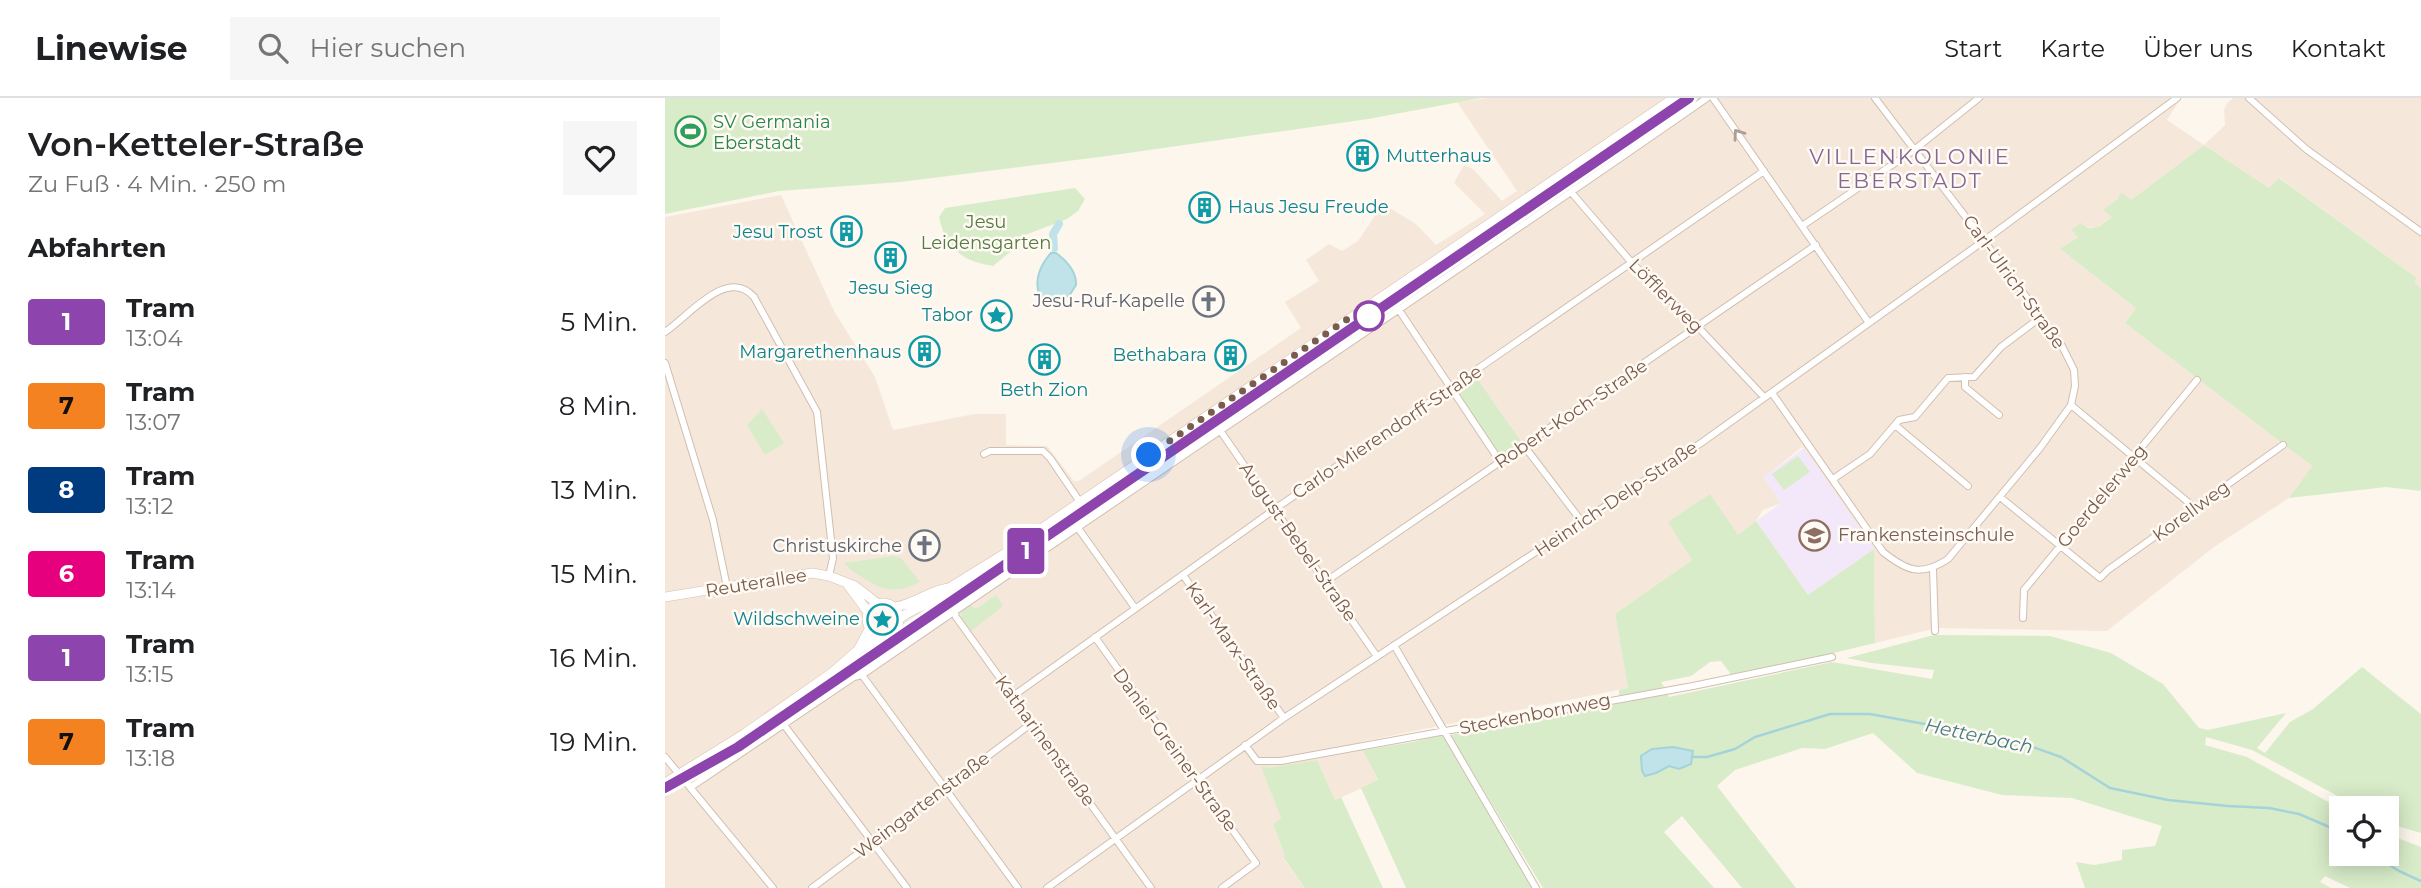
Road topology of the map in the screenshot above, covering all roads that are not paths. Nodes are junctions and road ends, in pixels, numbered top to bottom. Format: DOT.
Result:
graph roads {
  1 [pos="1674,98"];
  2 [pos="1706,98"];
  3 [pos="1713,98"];
  4 [pos="1875,98"];
  5 [pos="1979,98"];
  6 [pos="2177,98"];
  7 [pos="2249,98"];
  8 [pos="1914,150"];
  9 [pos="1764,171"];
  10 [pos="1571,191"];
  11 [pos="1802,226"];
  12 [pos="2421,232"];
  13 [pos="1985,240"];
  14 [pos="1816,245"];
  15 [pos="1632,263"];
  16 [pos="1387,292"];
  17 [pos="1398,308"];
  18 [pos="2041,317"];
  19 [pos="1869,323"];
  20 [pos="1698,327"];
  21 [pos="665,332"];
  22 [pos="665,363"];
  23 [pos="1965,377"];
  24 [pos="2197,380"];
  25 [pos="1450,388"];
  26 [pos="1772,393"];
  27 [pos="1764,397"];
  28 [pos="2071,405"];
  29 [pos="1999,415"];
  30 [pos="1895,425"];
  31 [pos="1219,429"];
  32 [pos="2283,445"];
  33 [pos="1525,447"];
  34 [pos="984,454"];
  35 [pos="2134,458"];
  36 [pos="1501,463"];
  37 [pos="1833,479"];
  38 [pos="1968,486"];
  39 [pos="2000,497"];
  40 [pos="1080,502"];
  41 [pos="2194,508"];
  42 [pos="1275,509"];
  43 [pos="1582,522"];
  44 [pos="1078,528"];
  45 [pos="2060,546"];
  46 [pos="1933,569"];
  47 [pos="1183,575"];
  48 [pos="829,576"];
  49 [pos="1325,582"];
  50 [pos="847,583"];
  51 [pos="727,587"];
  52 [pos="949,588"];
  53 [pos="665,597"];
  54 [pos="878,604"];
  55 [pos="894,607"];
  56 [pos="1135,608"];
  57 [pos="868,612"];
  58 [pos="954,612"];
  59 [pos="2023,618"];
  60 [pos="898,620"];
  61 [pos="870,628"];
  62 [pos="1935,631"];
  63 [pos="883,634"];
  64 [pos="1095,638"];
  65 [pos="1394,645"];
  66 [pos="858,650"];
  67 [pos="1377,655"];
  68 [pos="1832,657"];
  69 [pos="862,675"];
  70 [pos="1013,696"];
  71 [pos="775,712"];
  72 [pos="1284,718"];
  73 [pos="1032,723"];
  74 [pos="784,724"];
  75 [pos="1445,731"];
  76 [pos="1245,745"];
  77 [pos="665,757"];
  78 [pos="681,776"];
  79 [pos="1197,780"];
  80 [pos="665,783"];
  81 [pos="691,787"];
  82 [pos="945,788"];
  83 [pos="665,792"];
  84 [pos="1115,838"];
  85 [pos="871,842"];
  86 [pos="773,888"];
  87 [pos="812,888"];
  88 [pos="907,888"];
  89 [pos="1018,888"];
  90 [pos="1047,888"];
  91 [pos="1151,888"];
  92 [pos="1222,888"];
  93 [pos="1536,888"];
  1 -- 16 [label="street"];
  2 -- 10 [label="street"];
  9 -- 3 [label="street, one-way"];
  4 -- 8 [label="street, Carl-Ulrich-Straße"];
  5 -- 8 [label="street"];
  6 -- 13 [label="street, Heinrich-Delp-Straße"];
  7 -- 12 [label="street"];
  8 -- 11 [label="street"];
  8 -- 13 [label="street, Carl-Ulrich-Straße"];
  9 -- 11 [label="street"];
  9 -- 15 [label="street, Carlo-Mierendorff-Straße"];
  10 -- 15 [label="street, Löfflerweg"];
  10 -- 17 [label="street"];
  11 -- 14 [label="street"];
  13 -- 18 [label="street, Carl-Ulrich-Straße"];
  13 -- 19 [label="street, Heinrich-Delp-Straße"];
  14 -- 19 [label="street"];
  14 -- 20 [label="street, Robert-Koch-Straße"];
  15 -- 20 [label="street, Löfflerweg"];
  15 -- 25 [label="street, Carlo-Mierendorff-Straße"];
  16 -- 17 [label="street"];
  16 -- 40 [label="street"];
  17 -- 25 [label="street"];
  17 -- 31 [label="street"];
  18 -- 23 [label="street"];
  18 -- 28 [label="street, Carl-Ulrich-Straße"];
  19 -- 26 [label="street, Heinrich-Delp-Straße"];
  20 -- 27 [label="street, Löfflerweg"];
  20 -- 33 [label="street, Robert-Koch-Straße"];
  21 -- 48 [label="street"];
  22 -- 51 [label="street"];
  23 -- 29 [label="street"];
  23 -- 30 [label="street"];
  24 -- 35 [label="street, Goerdelerweg"];
  25 -- 36 [label="street"];
  25 -- 42 [label="street, Carlo-Mierendorff-Straße"];
  26 -- 27 [label="street, Heinrich-Delp-Straße"];
  26 -- 37 [label="street"];
  27 -- 43 [label="street, Heinrich-Delp-Straße"];
  28 -- 35 [label="street"];
  28 -- 39 [label="street"];
  30 -- 37 [label="street"];
  30 -- 38 [label="street"];
  31 -- 42 [label="street, August-Bebel-Straße"];
  31 -- 44 [label="street"];
  32 -- 41 [label="street, Korellweg"];
  33 -- 36 [label="street, Robert-Koch-Straße"];
  33 -- 43 [label="street"];
  34 -- 40 [label="street"];
  35 -- 41 [label="street"];
  35 -- 45 [label="street, Goerdelerweg"];
  36 -- 49 [label="street, Robert-Koch-Straße"];
  37 -- 46 [label="street"];
  39 -- 45 [label="street"];
  39 -- 46 [label="street"];
  40 -- 52 [label="street"];
  41 -- 45 [label="street, Korellweg"];
  42 -- 47 [label="street, Carlo-Mierendorff-Straße"];
  42 -- 49 [label="street, August-Bebel-Straße"];
  43 -- 65 [label="street, Heinrich-Delp-Straße"];
  44 -- 56 [label="street"];
  44 -- 58 [label="street"];
  45 -- 59 [label="street, Goerdelerweg"];
  46 -- 62 [label="street"];
  47 -- 56 [label="street, Carlo-Mierendorff-Straße"];
  47 -- 72 [label="street, Karl-Marx-Straße"];
  48 -- 50 [label="street, Reuterallee"];
  48 -- 51 [label="street, Reuterallee"];
  49 -- 67 [label="street, August-Bebel-Straße"];
  50 -- 54 [label="street, Reuterallee"];
  50 -- 57 [label="street"];
  51 -- 53 [label="street, Reuterallee"];
  52 -- 55 [label="street"];
  52 -- 58 [label="street, Katharinenstraße"];
  52 -- 60 [label="street"];
  54 -- 55 [label="street"];
  54 -- 57 [label="street"];
  55 -- 60 [label="street"];
  56 -- 64 [label="street, Carlo-Mierendorff-Straße"];
  57 -- 61 [label="street"];
  58 -- 69 [label="street"];
  58 -- 70 [label="street, Katharinenstraße"];
  60 -- 63 [label="street"];
  61 -- 63 [label="street"];
  61 -- 66 [label="street"];
  63 -- 66 [label="street"];
  64 -- 70 [label="street, Carlo-Mierendorff-Straße"];
  64 -- 79 [label="street, Daniel-Greiner-Straße"];
  65 -- 67 [label="street, Heinrich-Delp-Straße"];
  65 -- 75 [label="street"];
  66 -- 71 [label="street"];
  67 -- 72 [label="street, Heinrich-Delp-Straße"];
  68 -- 75 [label="street, Steckenbornweg"];
  69 -- 74 [label="street"];
  69 -- 82 [label="street"];
  70 -- 73 [label="street, Katharinenstraße"];
  71 -- 74 [label="street"];
  71 -- 78 [label="street"];
  72 -- 76 [label="street, Heinrich-Delp-Straße"];
  73 -- 82 [label="street, Weingartenstraße"];
  73 -- 84 [label="street, Katharinenstraße"];
  74 -- 81 [label="street"];
  74 -- 85 [label="street"];
  75 -- 76 [label="street, Steckenbornweg"];
  75 -- 93 [label="street"];
  76 -- 79 [label="street, Heinrich-Delp-Straße"];
  77 -- 78 [label="street"];
  78 -- 80 [label="street"];
  78 -- 81 [label="street"];
  78 -- 83 [label="street"];
  79 -- 84 [label="street, Heinrich-Delp-Straße"];
  79 -- 92 [label="street, Daniel-Greiner-Straße"];
  81 -- 86 [label="street"];
  82 -- 85 [label="street, Weingartenstraße"];
  82 -- 89 [label="street"];
  84 -- 90 [label="street, Heinrich-Delp-Straße"];
  84 -- 91 [label="street, Katharinenstraße"];
  85 -- 87 [label="street, Weingartenstraße"];
  85 -- 88 [label="street"];
}
